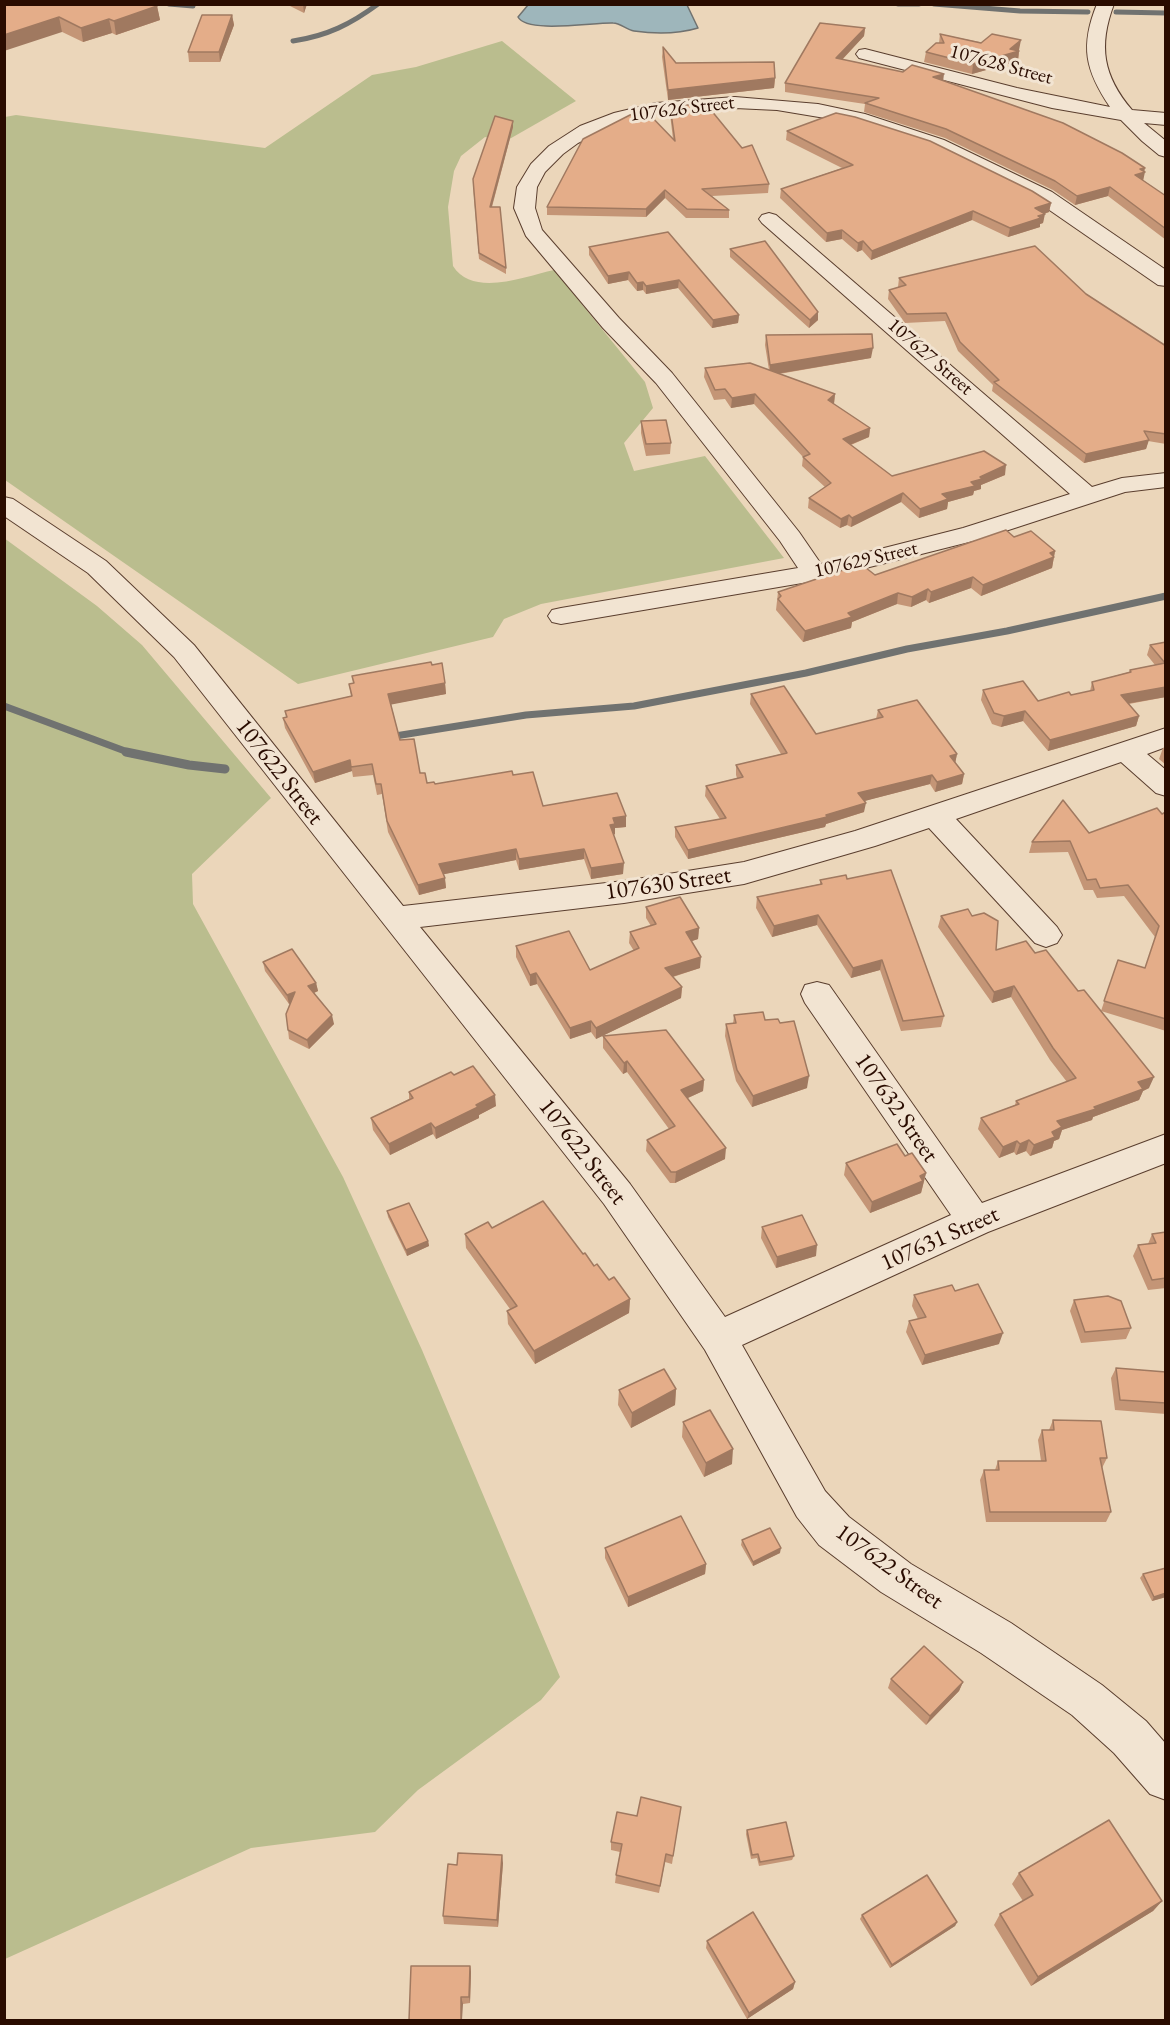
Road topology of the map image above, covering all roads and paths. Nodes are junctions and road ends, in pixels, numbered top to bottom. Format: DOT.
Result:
graph roads {
  1 [pos="1106,4"];
  2 [pos="865,54"];
  3 [pos="1126,117"];
  4 [pos="1166,119"];
  5 [pos="1166,151"];
  6 [pos="769,219"];
  7 [pos="1166,280"];
  8 [pos="1166,480"];
  9 [pos="1089,497"];
  10 [pos="4,504"];
  11 [pos="814,573"];
  12 [pos="561,616"];
  13 [pos="1166,737"];
  14 [pos="1126,751"];
  15 [pos="1166,786"];
  16 [pos="934,814"];
  17 [pos="395,918"];
  18 [pos="1046,935"];
  19 [pos="817,994"];
  20 [pos="1166,1148"];
  21 [pos="975,1221"];
  22 [pos="718,1338"];
  23 [pos="1166,1778"];
  1 -- 3 [label="street"];
  2 -- 3 [label="street, 107628 Street"];
  3 -- 4 [label="street, 107628 Street"];
  3 -- 5 [label="street"];
  6 -- 9 [label="street, 107627 Street"];
  7 -- 11 [label="street, 107626 Street"];
  8 -- 9 [label="street, 107629 Street"];
  9 -- 11 [label="street, 107629 Street"];
  10 -- 17 [label="street, 107622 Street"];
  11 -- 12 [label="street, 107629 Street"];
  13 -- 14 [label="street, 107630 Street"];
  14 -- 15 [label="street"];
  14 -- 16 [label="street, 107630 Street"];
  16 -- 17 [label="street, 107630 Street"];
  16 -- 18 [label="street"];
  17 -- 22 [label="street, 107622 Street"];
  19 -- 21 [label="street, 107632 Street"];
  20 -- 21 [label="street, 107631 Street"];
  21 -- 22 [label="street, 107631 Street"];
  22 -- 23 [label="street, 107622 Street"];
}
